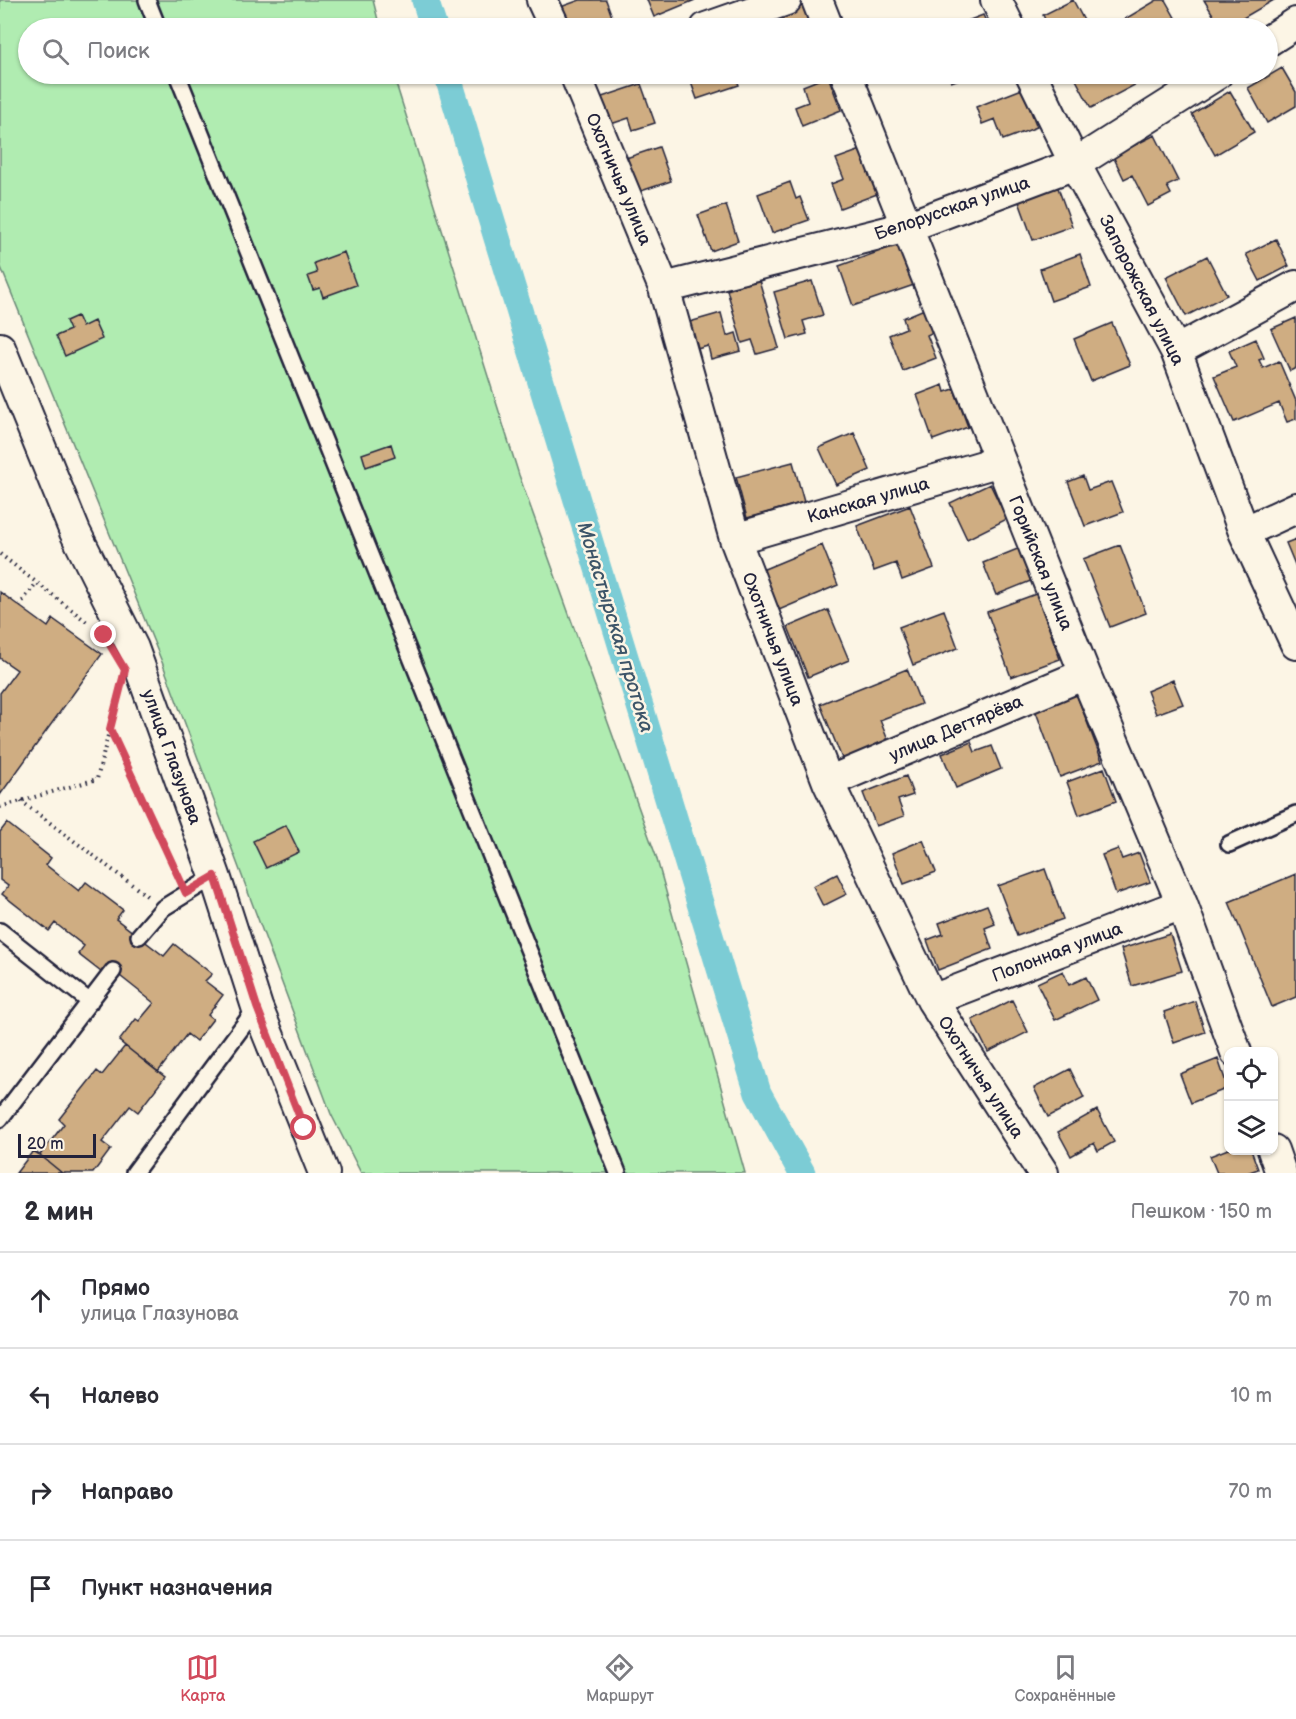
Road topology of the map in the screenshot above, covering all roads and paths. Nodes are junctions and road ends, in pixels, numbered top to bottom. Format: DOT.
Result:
graph roads {
  1 [pos="147,0"];
  2 [pos="542,0"];
  3 [pos="786,0"];
  4 [pos="817,0"];
  5 [pos="996,0"];
  6 [pos="155,18"];
  7 [pos="550,18"];
  8 [pos="735,18"];
  9 [pos="824,18"];
  10 [pos="1005,18"];
  11 [pos="1296,23"];
  12 [pos="1278,35"];
  13 [pos="181,84"];
  14 [pos="581,84"];
  15 [pos="850,84"];
  16 [pos="1036,84"];
  17 [pos="1201,84"];
  18 [pos="1075,164"];
  19 [pos="907,227"];
  20 [pos="1296,286"];
  21 [pos="664,288"];
  22 [pos="0,348"];
  23 [pos="1176,351"];
  24 [pos="1000,461"];
  25 [pos="1296,508"];
  26 [pos="1244,532"];
  27 [pos="735,539"];
  28 [pos="0,554"];
  29 [pos="36,582"];
  30 [pos="19,606"];
  31 [pos="96,628"];
  32 [pos="1296,644"];
  33 [pos="1085,674"];
  34 [pos="120,690"];
  35 [pos="110,729"];
  36 [pos="828,782"];
  37 [pos="20,801"];
  38 [pos="0,807"];
  39 [pos="1296,814"];
  40 [pos="1230,844"];
  41 [pos="215,876"];
  42 [pos="186,893"];
  43 [pos="1182,904"];
  44 [pos="163,908"];
  45 [pos="0,931"];
  46 [pos="139,936"];
  47 [pos="113,971"];
  48 [pos="932,1000"];
  49 [pos="90,1002"];
  50 [pos="257,1007"];
  51 [pos="1234,1047"];
  52 [pos="0,1119"];
  53 [pos="1275,1155"];
  54 [pos="134,1173"];
  55 [pos="324,1173"];
  56 [pos="618,1173"];
  57 [pos="1043,1173"];
  58 [pos="1281,1173"];
  1 -- 6 [label="lane"];
  2 -- 7 [label="street"];
  3 -- 8 [label="street"];
  4 -- 9 [label="street"];
  5 -- 10 [label="street"];
  11 -- 12 [label="street"];
  13 -- 56 [label="lane"];
  14 -- 21 [label="street, Охотничья улица"];
  15 -- 19 [label="street, Горийская улица"];
  16 -- 18 [label="street, Запорожская улица"];
  17 -- 18 [label="street, Белорусская улица"];
  18 -- 19 [label="street, Белорусская улица"];
  18 -- 23 [label="street, Запорожская улица"];
  19 -- 21 [label="street, Белорусская улица"];
  19 -- 24 [label="street, Горийская улица"];
  20 -- 23 [label="street"];
  21 -- 27 [label="street, Охотничья улица"];
  22 -- 41 [label="street, улица Глазунова"];
  23 -- 26 [label="street, Запорожская улица"];
  24 -- 27 [label="street, Канская улица"];
  24 -- 33 [label="street, Горийская улица"];
  25 -- 26 [label="street"];
  26 -- 32 [label="street, Запорожская улица"];
  27 -- 36 [label="street, Охотничья улица"];
  28 -- 29 [label="path"];
  29 -- 30 [label="path"];
  29 -- 31 [label="path"];
  33 -- 36 [label="street, улица Дегтярёва"];
  33 -- 43 [label="street, Горийская улица"];
  34 -- 35 [label="path"];
  35 -- 37 [label="path"];
  35 -- 42 [label="path"];
  36 -- 48 [label="street, Охотничья улица"];
  37 -- 38 [label="path"];
  37 -- 44 [label="path"];
  39 -- 40 [label="lane"];
  41 -- 42 [label="lane"];
  41 -- 50 [label="street, улица Глазунова"];
  42 -- 44 [label="lane"];
  43 -- 48 [label="street, Полонная улица"];
  43 -- 51 [label="street, Горийская улица"];
  44 -- 46 [label="lane"];
  45 -- 49 [label="lane"];
  47 -- 49 [label="lane"];
  48 -- 57 [label="street, Охотничья улица"];
  49 -- 52 [label="lane"];
  50 -- 54 [label="lane"];
  50 -- 55 [label="street, улица Глазунова"];
  53 -- 58 [label="street"];
}
